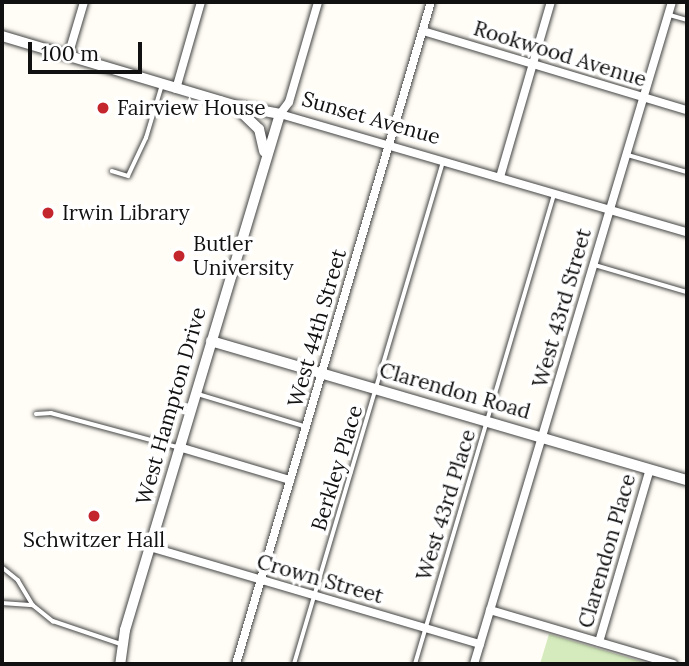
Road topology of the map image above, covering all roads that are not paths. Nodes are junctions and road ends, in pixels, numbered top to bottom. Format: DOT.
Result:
graph roads {
  1 [pos="84,2"];
  2 [pos="201,2"];
  3 [pos="318,2"];
  4 [pos="432,2"];
  5 [pos="551,2"];
  6 [pos="671,2"];
  7 [pos="668,14"];
  8 [pos="687,20"];
  9 [pos="423,31"];
  10 [pos="2,37"];
  11 [pos="68,56"];
  12 [pos="533,64"];
  13 [pos="163,85"];
  14 [pos="176,89"];
  15 [pos="643,97"];
  16 [pos="233,105"];
  17 [pos="687,110"];
  18 [pos="280,114"];
  19 [pos="390,144"];
  20 [pos="626,154"];
  21 [pos="444,160"];
  22 [pos="264,163"];
  23 [pos="112,171"];
  24 [pos="687,172"];
  25 [pos="500,177"];
  26 [pos="555,193"];
  27 [pos="610,209"];
  28 [pos="687,232"];
  29 [pos="593,264"];
  30 [pos="687,292"];
  31 [pos="211,341"];
  32 [pos="322,373"];
  33 [pos="377,389"];
  34 [pos="195,393"];
  35 [pos="37,414"];
  36 [pos="488,422"];
  37 [pos="306,427"];
  38 [pos="543,437"];
  39 [pos="179,447"];
  40 [pos="650,469"];
  41 [pos="290,480"];
  42 [pos="687,480"];
  43 [pos="150,547"];
  44 [pos="2,567"];
  45 [pos="260,580"];
  46 [pos="314,596"];
  47 [pos="2,603"];
  48 [pos="33,605"];
  49 [pos="490,610"];
  50 [pos="426,628"];
  51 [pos="599,642"];
  52 [pos="480,644"];
  53 [pos="121,645"];
  54 [pos="120,664"];
  55 [pos="236,664"];
  56 [pos="294,664"];
  57 [pos="415,664"];
  58 [pos="474,664"];
  59 [pos="673,664"];
  1 -- 11 [label="street"];
  2 -- 14 [label="street"];
  3 -- 18 [label="street, West Hampton Drive"];
  4 -- 9 [label="street, West 44th Street"];
  5 -- 12 [label="street"];
  6 -- 7 [label="street, West 43rd Street"];
  7 -- 8 [label="lane"];
  7 -- 15 [label="street, West 43rd Street"];
  9 -- 12 [label="street, Rookwood Avenue"];
  9 -- 19 [label="street, West 44th Street"];
  10 -- 11 [label="street, Sunset Avenue"];
  11 -- 13 [label="street, Sunset Avenue"];
  12 -- 15 [label="street, Rookwood Avenue"];
  12 -- 25 [label="street"];
  13 -- 14 [label="street, Sunset Avenue"];
  13 -- 23 [label="lane"];
  14 -- 16 [label="street, Sunset Avenue"];
  15 -- 17 [label="street, Rookwood Avenue"];
  15 -- 20 [label="street, West 43rd Street"];
  16 -- 18 [label="street, Sunset Avenue"];
  16 -- 22 [label="street"];
  18 -- 19 [label="street, Sunset Avenue"];
  18 -- 22 [label="street, West Hampton Drive"];
  19 -- 21 [label="street, Sunset Avenue"];
  19 -- 32 [label="street, West 44th Street"];
  20 -- 24 [label="lane"];
  20 -- 27 [label="street, West 43rd Street"];
  21 -- 25 [label="street, Sunset Avenue"];
  21 -- 33 [label="lane, Berkley Place"];
  22 -- 31 [label="street, West Hampton Drive"];
  25 -- 26 [label="street, Sunset Avenue"];
  26 -- 27 [label="street, Sunset Avenue"];
  26 -- 36 [label="lane, West 43rd Place"];
  27 -- 28 [label="street, Sunset Avenue"];
  27 -- 29 [label="street, West 43rd Street"];
  29 -- 30 [label="lane"];
  29 -- 38 [label="street, West 43rd Street"];
  31 -- 32 [label="street, Clarendon Road"];
  31 -- 34 [label="street, West Hampton Drive"];
  32 -- 33 [label="street, Clarendon Road"];
  32 -- 37 [label="street, West 44th Street"];
  33 -- 36 [label="street, Clarendon Road"];
  33 -- 46 [label="lane, Berkley Place"];
  34 -- 37 [label="lane"];
  34 -- 39 [label="street, West Hampton Drive"];
  35 -- 39 [label="lane"];
  36 -- 38 [label="street, Clarendon Road"];
  36 -- 50 [label="lane, West 43rd Place"];
  37 -- 41 [label="street, West 44th Street"];
  38 -- 40 [label="street, Clarendon Road"];
  38 -- 49 [label="street, West 43rd Street"];
  39 -- 41 [label="street"];
  39 -- 43 [label="street, West Hampton Drive"];
  40 -- 42 [label="street, Clarendon Road"];
  40 -- 51 [label="street, Clarendon Place"];
  41 -- 45 [label="street, West 44th Street"];
  43 -- 45 [label="street, Crown Street"];
  43 -- 53 [label="street, West Hampton Drive"];
  44 -- 48 [label="lane"];
  45 -- 46 [label="street, Crown Street"];
  45 -- 55 [label="street, West 44th Street"];
  46 -- 50 [label="street, Crown Street"];
  46 -- 56 [label="lane, Berkley Place"];
  47 -- 48 [label="lane"];
  48 -- 53 [label="lane"];
  49 -- 51 [label="street"];
  49 -- 52 [label="street, West 43rd Street"];
  50 -- 52 [label="street, Crown Street"];
  50 -- 57 [label="lane, West 43rd Place"];
  51 -- 59 [label="street"];
  52 -- 58 [label="street, West 43rd Street"];
  53 -- 54 [label="street, West Hampton Drive"];
}
